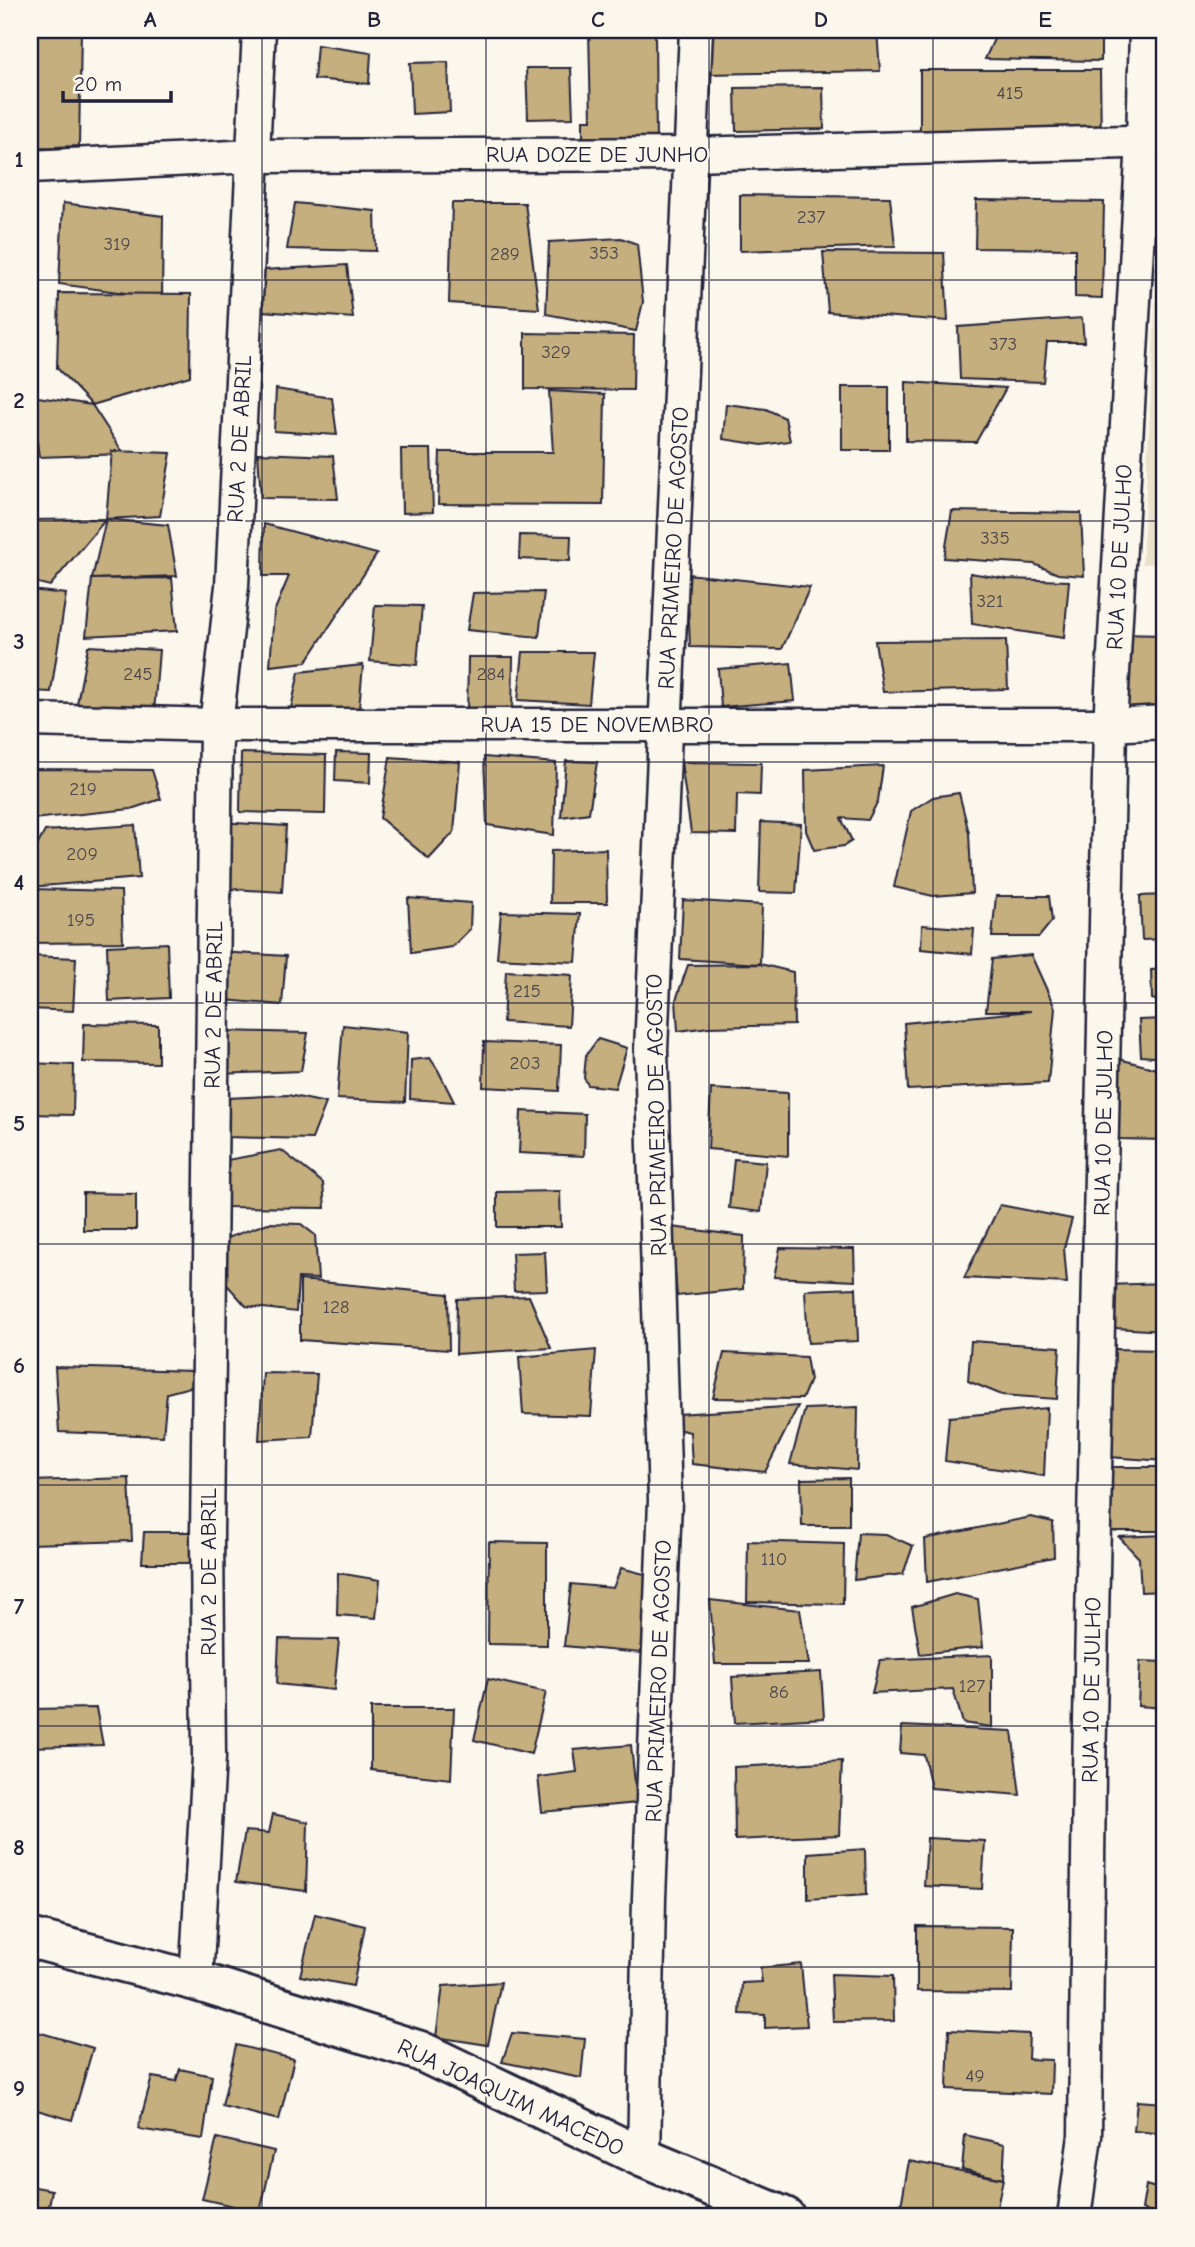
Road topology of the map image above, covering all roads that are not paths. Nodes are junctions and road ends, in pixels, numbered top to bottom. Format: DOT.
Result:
graph roads {
  1 [pos="258,30"];
  2 [pos="696,30"];
  3 [pos="1146,30"];
  4 [pos="1154,141"];
  5 [pos="692,154"];
  6 [pos="254,156"];
  7 [pos="30,167"];
  8 [pos="30,720"];
  9 [pos="1165,722"];
  10 [pos="665,723"];
  11 [pos="216,725"];
  12 [pos="1110,725"];
  13 [pos="30,1938"];
  14 [pos="196,1981"];
  15 [pos="643,2158"];
  16 [pos="785,2217"];
  17 [pos="1074,2217"];
  1 -- 6 [label="street, RUA 2 DE ABRIL"];
  2 -- 5 [label="street, RUA PRIMEIRO DE AGOSTO"];
  3 -- 4 [label="street, RUA 10 DE JULHO"];
  4 -- 5 [label="street, RUA DOZE DE JUNHO"];
  4 -- 12 [label="street, RUA 10 DE JULHO"];
  5 -- 6 [label="street, RUA DOZE DE JUNHO"];
  5 -- 10 [label="street, RUA PRIMEIRO DE AGOSTO"];
  6 -- 7 [label="street, RUA DOZE DE JUNHO"];
  6 -- 11 [label="street, RUA 2 DE ABRIL"];
  8 -- 11 [label="street, RUA 15 DE NOVEMBRO"];
  9 -- 12 [label="street, RUA 15 DE NOVEMBRO"];
  10 -- 11 [label="street, RUA 15 DE NOVEMBRO"];
  10 -- 12 [label="street, RUA 15 DE NOVEMBRO"];
  10 -- 15 [label="street, RUA PRIMEIRO DE AGOSTO"];
  11 -- 14 [label="street, RUA 2 DE ABRIL"];
  12 -- 17 [label="street, RUA 10 DE JULHO"];
  13 -- 14 [label="street, RUA JOAQUIM MACEDO"];
  14 -- 15 [label="street, RUA JOAQUIM MACEDO"];
  15 -- 16 [label="street, RUA JOAQUIM MACEDO"];
}
